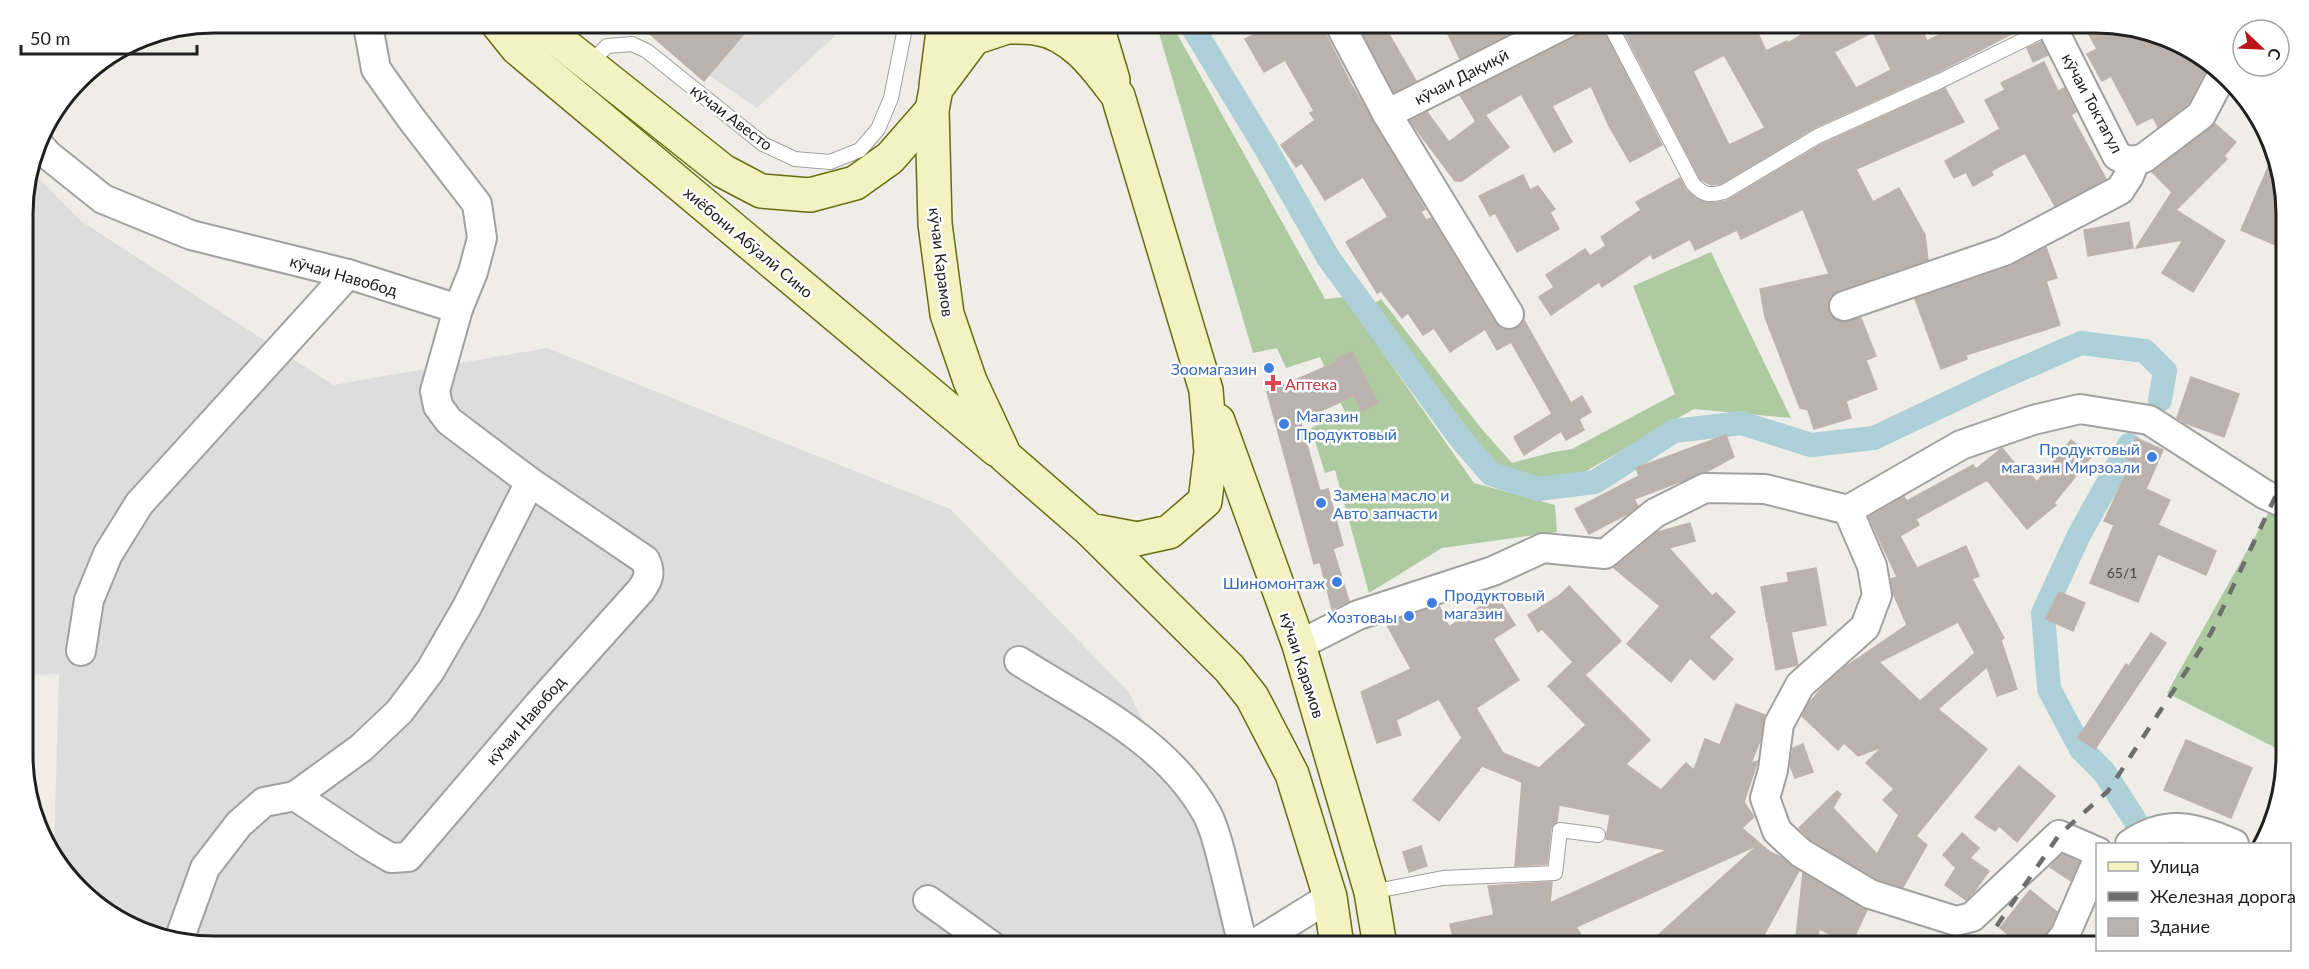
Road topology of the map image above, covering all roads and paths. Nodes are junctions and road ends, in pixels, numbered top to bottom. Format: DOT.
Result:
graph roads {
  1 [pos="369,33"];
  2 [pos="505,33"];
  3 [pos="551,33"];
  4 [pos="904,33"];
  5 [pos="943,33"];
  6 [pos="989,33"];
  7 [pos="1049,33"];
  8 [pos="1099,33"];
  9 [pos="1345,33"];
  10 [pos="1545,33"];
  11 [pos="1615,33"];
  12 [pos="2033,33"];
  13 [pos="2056,33"];
  14 [pos="590,63"];
  15 [pos="2218,82"];
  16 [pos="1118,96"];
  17 [pos="934,100"];
  18 [pos="1387,114"];
  19 [pos="45,151"];
  20 [pos="2135,161"];
  21 [pos="348,274"];
  22 [pos="1844,306"];
  23 [pos="458,309"];
  24 [pos="1509,314"];
  25 [pos="1206,390"];
  26 [pos="1005,456"];
  27 [pos="530,482"];
  28 [pos="2276,499"];
  29 [pos="1848,510"];
  30 [pos="1090,530"];
  31 [pos="1299,645"];
  32 [pos="81,651"];
  33 [pos="1019,661"];
  34 [pos="295,796"];
  35 [pos="1598,835"];
  36 [pos="2132,843"];
  37 [pos="2232,843"];
  38 [pos="2096,852"];
  39 [pos="2096,861"];
  40 [pos="1371,892"];
  41 [pos="1330,897"];
  42 [pos="928,900"];
  43 [pos="181,933"];
  44 [pos="978,936"];
  45 [pos="1241,936"];
  46 [pos="1267,936"];
  47 [pos="1336,936"];
  48 [pos="1378,936"];
  49 [pos="2064,936"];
  1 -- 23 [label="street"];
  2 -- 26 [label="main road, хиёбони Абӯалӣ Сино"];
  3 -- 14 [label="main road"];
  4 -- 14 [label="lane, кӯчаи Авесто"];
  5 -- 17 [label="main road, кӯчаи Карамов"];
  6 -- 17 [label="main road, кӯчаи Карамов"];
  7 -- 16 [label="main road, кӯчаи Карамов"];
  8 -- 16 [label="main road, кӯчаи Карамов"];
  9 -- 18 [label="street"];
  10 -- 18 [label="street, кӯчаи Дақиқӣ"];
  11 -- 12 [label="lane"];
  13 -- 20 [label="street, кӯчаи Токтагул"];
  14 -- 17 [label="main road"];
  15 -- 20 [label="street, кӯчаи Токтагул"];
  16 -- 25 [label="main road, кӯчаи Карамов"];
  17 -- 26 [label="main road, кӯчаи Карамов"];
  18 -- 24 [label="street"];
  19 -- 21 [label="street, кӯчаи Навобод"];
  20 -- 22 [label="street"];
  21 -- 23 [label="street, кӯчаи Навобод"];
  21 -- 32 [label="street"];
  23 -- 27 [label="street, кӯчаи Навобод"];
  25 -- 30 [label="main road, кӯчаи Карамов"];
  25 -- 31 [label="main road, кӯчаи Карамов"];
  26 -- 30 [label="main road, кӯчаи Карамов"];
  27 -- 34 [label="street"];
  27 -- 34 [label="street, кӯчаи Навобод"];
  28 -- 29 [label="street"];
  29 -- 31 [label="street"];
  29 -- 38 [label="street"];
  30 -- 41 [label="main road, кӯчаи Карамов"];
  31 -- 40 [label="main road, кӯчаи Карамов"];
  33 -- 45 [label="street"];
  34 -- 43 [label="street"];
  35 -- 40 [label="lane"];
  36 -- 37 [label="street"];
  39 -- 49 [label="street"];
  40 -- 48 [label="main road, кӯчаи Карамов"];
  41 -- 46 [label="street"];
  41 -- 47 [label="main road, кӯчаи Карамов"];
  42 -- 44 [label="street"];
}
